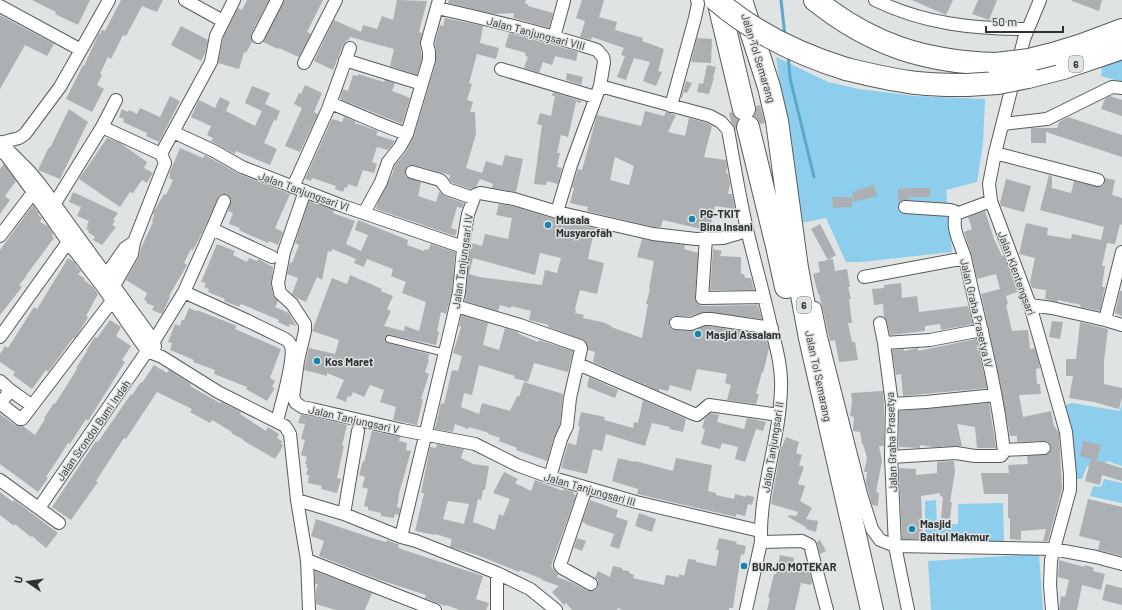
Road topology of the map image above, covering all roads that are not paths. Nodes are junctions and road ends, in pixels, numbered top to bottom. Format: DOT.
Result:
graph roads {
  1 [pos="109,0"];
  2 [pos="185,0"];
  3 [pos="234,0"];
  4 [pos="277,0"];
  5 [pos="336,0"];
  6 [pos="697,0"];
  7 [pos="717,0"];
  8 [pos="741,0"];
  9 [pos="815,0"];
  10 [pos="875,0"];
  11 [pos="1040,0"];
  12 [pos="564,1"];
  13 [pos="438,4"];
  14 [pos="0,6"];
  15 [pos="223,21"];
  16 [pos="1028,29"];
  17 [pos="1122,30"];
  18 [pos="258,37"];
  19 [pos="554,37"];
  20 [pos="350,48"];
  21 [pos="1122,48"];
  22 [pos="80,50"];
  23 [pos="345,60"];
  24 [pos="304,63"];
  25 [pos="501,69"];
  26 [pos="422,84"];
  27 [pos="1122,88"];
  28 [pos="597,91"];
  29 [pos="116,100"];
  30 [pos="330,103"];
  31 [pos="671,106"];
  32 [pos="1003,124"];
  33 [pos="102,127"];
  34 [pos="174,132"];
  35 [pos="407,134"];
  36 [pos="0,142"];
  37 [pos="0,151"];
  38 [pos="995,153"];
  39 [pos="161,154"];
  40 [pos="412,172"];
  41 [pos="1098,180"];
  42 [pos="292,187"];
  43 [pos="37,188"];
  44 [pos="306,191"];
  45 [pos="473,198"];
  46 [pos="224,201"];
  47 [pos="991,201"];
  48 [pos="54,203"];
  49 [pos="905,207"];
  50 [pos="557,212"];
  51 [pos="364,213"];
  52 [pos="956,214"];
  53 [pos="212,229"];
  54 [pos="747,231"];
  55 [pos="0,236"];
  56 [pos="706,238"];
  57 [pos="68,242"];
  58 [pos="134,242"];
  59 [pos="463,247"];
  60 [pos="1122,252"];
  61 [pos="272,257"];
  62 [pos="965,258"];
  63 [pos="1120,266"];
  64 [pos="808,274"];
  65 [pos="864,277"];
  66 [pos="103,279"];
  67 [pos="184,292"];
  68 [pos="111,294"];
  69 [pos="764,297"];
  70 [pos="1030,305"];
  71 [pos="456,306"];
  72 [pos="1106,320"];
  73 [pos="676,323"];
  74 [pos="880,323"];
  75 [pos="1122,325"];
  76 [pos="772,328"];
  77 [pos="982,330"];
  78 [pos="0,337"];
  79 [pos="389,339"];
  80 [pos="886,343"];
  81 [pos="152,349"];
  82 [pos="445,353"];
  83 [pos="578,364"];
  84 [pos="0,382"];
  85 [pos="10,390"];
  86 [pos="995,395"];
  87 [pos="0,404"];
  88 [pos="892,404"];
  89 [pos="31,405"];
  90 [pos="779,415"];
  91 [pos="277,421"];
  92 [pos="358,431"];
  93 [pos="425,435"];
  94 [pos="1044,448"];
  95 [pos="1004,450"];
  96 [pos="891,457"];
  97 [pos="550,477"];
  98 [pos="0,480"];
  99 [pos="586,488"];
  100 [pos="297,500"];
  101 [pos="39,508"];
  102 [pos="344,514"];
  103 [pos="59,523"];
  104 [pos="761,536"];
  105 [pos="401,537"];
  106 [pos="895,546"];
  107 [pos="1054,549"];
  108 [pos="307,560"];
  109 [pos="1122,564"];
  110 [pos="497,573"];
  111 [pos="591,584"];
  112 [pos="308,610"];
  113 [pos="434,610"];
  114 [pos="496,610"];
  115 [pos="556,610"];
  116 [pos="746,610"];
  117 [pos="827,610"];
  118 [pos="857,610"];
  119 [pos="872,610"];
  120 [pos="908,610"];
  121 [pos="1052,610"];
  1 -- 22 [label="street"];
  2 -- 15 [label="street"];
  3 -- 15 [label="street"];
  4 -- 18 [label="street"];
  5 -- 24 [label="street"];
  6 -- 31 [label="street"];
  7 -- 21 [label="highway, 6, bridge"];
  7 -- 118 [label="highway, Jalan Tol Semarang / 6"];
  8 -- 119 [label="highway, Jalan Tol Semarang / 6"];
  9 -- 17 [label="highway, 6, bridge"];
  10 -- 16 [label="street"];
  11 -- 16 [label="street, Jalan Klentengsari"];
  12 -- 19 [label="street"];
  13 -- 19 [label="street, Jalan Tanjungsari VIII"];
  13 -- 26 [label="street"];
  14 -- 22 [label="street"];
  15 -- 34 [label="street"];
  16 -- 32 [label="street, Jalan Klentengsari"];
  19 -- 28 [label="street, Jalan Tanjungsari VIII"];
  20 -- 23 [label="street"];
  22 -- 36 [label="street"];
  23 -- 26 [label="street"];
  23 -- 30 [label="street"];
  25 -- 28 [label="street"];
  26 -- 35 [label="street"];
  27 -- 32 [label="street"];
  28 -- 31 [label="street"];
  28 -- 50 [label="street, Jalan Tanjungsari VIII"];
  29 -- 33 [label="street"];
  30 -- 35 [label="street"];
  30 -- 42 [label="street"];
  31 -- 54 [label="street"];
  32 -- 38 [label="street, Jalan Klentengsari"];
  33 -- 39 [label="street"];
  33 -- 48 [label="street"];
  34 -- 39 [label="street"];
  34 -- 42 [label="street, Jalan Tanjungsari VI"];
  35 -- 51 [label="street"];
  36 -- 43 [label="street"];
  37 -- 43 [label="street"];
  38 -- 41 [label="street"];
  38 -- 47 [label="street, Jalan Klentengsari"];
  39 -- 58 [label="street"];
  40 -- 45 [label="street"];
  42 -- 44 [label="street, Jalan Tanjungsari VI"];
  43 -- 48 [label="street"];
  43 -- 55 [label="street"];
  43 -- 57 [label="street"];
  44 -- 51 [label="street, Jalan Tanjungsari VI"];
  44 -- 93 [label="street, Jalan Tanjungsari V"];
  45 -- 50 [label="street, Jalan Tanjungsari IV"];
  45 -- 59 [label="street, Jalan Tanjungsari IV"];
  46 -- 53 [label="street, Jalan Srondol Bumi Indah"];
  47 -- 52 [label="street"];
  47 -- 70 [label="street, Jalan Klentengsari"];
  48 -- 66 [label="street"];
  49 -- 52 [label="street"];
  50 -- 56 [label="street, Jalan Tanjungsari IV"];
  51 -- 59 [label="street, Jalan Tanjungsari VI"];
  52 -- 62 [label="street, Jalan Graha Prasetya IV"];
  53 -- 61 [label="street"];
  53 -- 67 [label="street, Jalan Srondol Bumi Indah"];
  54 -- 56 [label="street, Jalan Tanjungsari IV"];
  54 -- 69 [label="street, Jalan Tanjungsari II"];
  56 -- 69 [label="street"];
  57 -- 66 [label="street"];
  57 -- 78 [label="street"];
  58 -- 66 [label="street"];
  58 -- 68 [label="street"];
  59 -- 71 [label="street, Jalan Tanjungsari IV"];
  60 -- 63 [label="street"];
  62 -- 65 [label="street"];
  62 -- 77 [label="street, Jalan Graha Prasetya IV"];
  63 -- 72 [label="street"];
  64 -- 106 [label="street"];
  66 -- 68 [label="street"];
  67 -- 81 [label="street, Jalan Srondol Bumi Indah"];
  67 -- 91 [label="street"];
  68 -- 81 [label="street"];
  68 -- 89 [label="street"];
  69 -- 76 [label="street, Jalan Tanjungsari II"];
  70 -- 72 [label="street"];
  70 -- 107 [label="street, Jalan Klentengsari"];
  71 -- 82 [label="street, Jalan Tanjungsari IV"];
  71 -- 83 [label="street"];
  72 -- 75 [label="street"];
  73 -- 76 [label="street"];
  74 -- 80 [label="street, Jalan Graha Prasetya"];
  76 -- 90 [label="street, Jalan Tanjungsari II"];
  77 -- 80 [label="street"];
  77 -- 86 [label="street, Jalan Graha Prasetya IV"];
  79 -- 82 [label="lane"];
  80 -- 88 [label="street, Jalan Graha Prasetya"];
  81 -- 91 [label="street"];
  81 -- 101 [label="street, Jalan Srondol Bumi Indah"];
  82 -- 93 [label="street, Jalan Tanjungsari IV"];
  83 -- 90 [label="street"];
  83 -- 97 [label="street"];
  84 -- 85 [label="street"];
  85 -- 87 [label="street"];
  85 -- 89 [label="street"];
  86 -- 88 [label="street"];
  86 -- 95 [label="street, Jalan Graha Prasetya IV"];
  87 -- 89 [label="street"];
  88 -- 96 [label="street, Jalan Graha Prasetya"];
  90 -- 104 [label="street, Jalan Tanjungsari II"];
  91 -- 100 [label="street"];
  92 -- 102 [label="street"];
  93 -- 97 [label="street, Jalan Tanjungsari III"];
  93 -- 105 [label="street"];
  94 -- 95 [label="street"];
  95 -- 96 [label="street"];
  96 -- 106 [label="street, Jalan Graha Prasetya"];
  97 -- 99 [label="street, Jalan Tanjungsari III"];
  98 -- 101 [label="street"];
  99 -- 104 [label="street, Jalan Tanjungsari III"];
  99 -- 111 [label="street"];
  100 -- 102 [label="street"];
  100 -- 108 [label="street"];
  101 -- 103 [label="street"];
  102 -- 105 [label="street"];
  104 -- 116 [label="street, Jalan Tanjungsari II"];
  104 -- 117 [label="street, Jalan Tanjungsari III"];
  105 -- 110 [label="street"];
  106 -- 107 [label="street"];
  106 -- 120 [label="street, Jalan Graha Prasetya"];
  107 -- 109 [label="street"];
  107 -- 121 [label="street, Jalan Klentengsari"];
  108 -- 112 [label="street"];
  108 -- 113 [label="street"];
  110 -- 114 [label="street"];
  110 -- 115 [label="street"];
}
